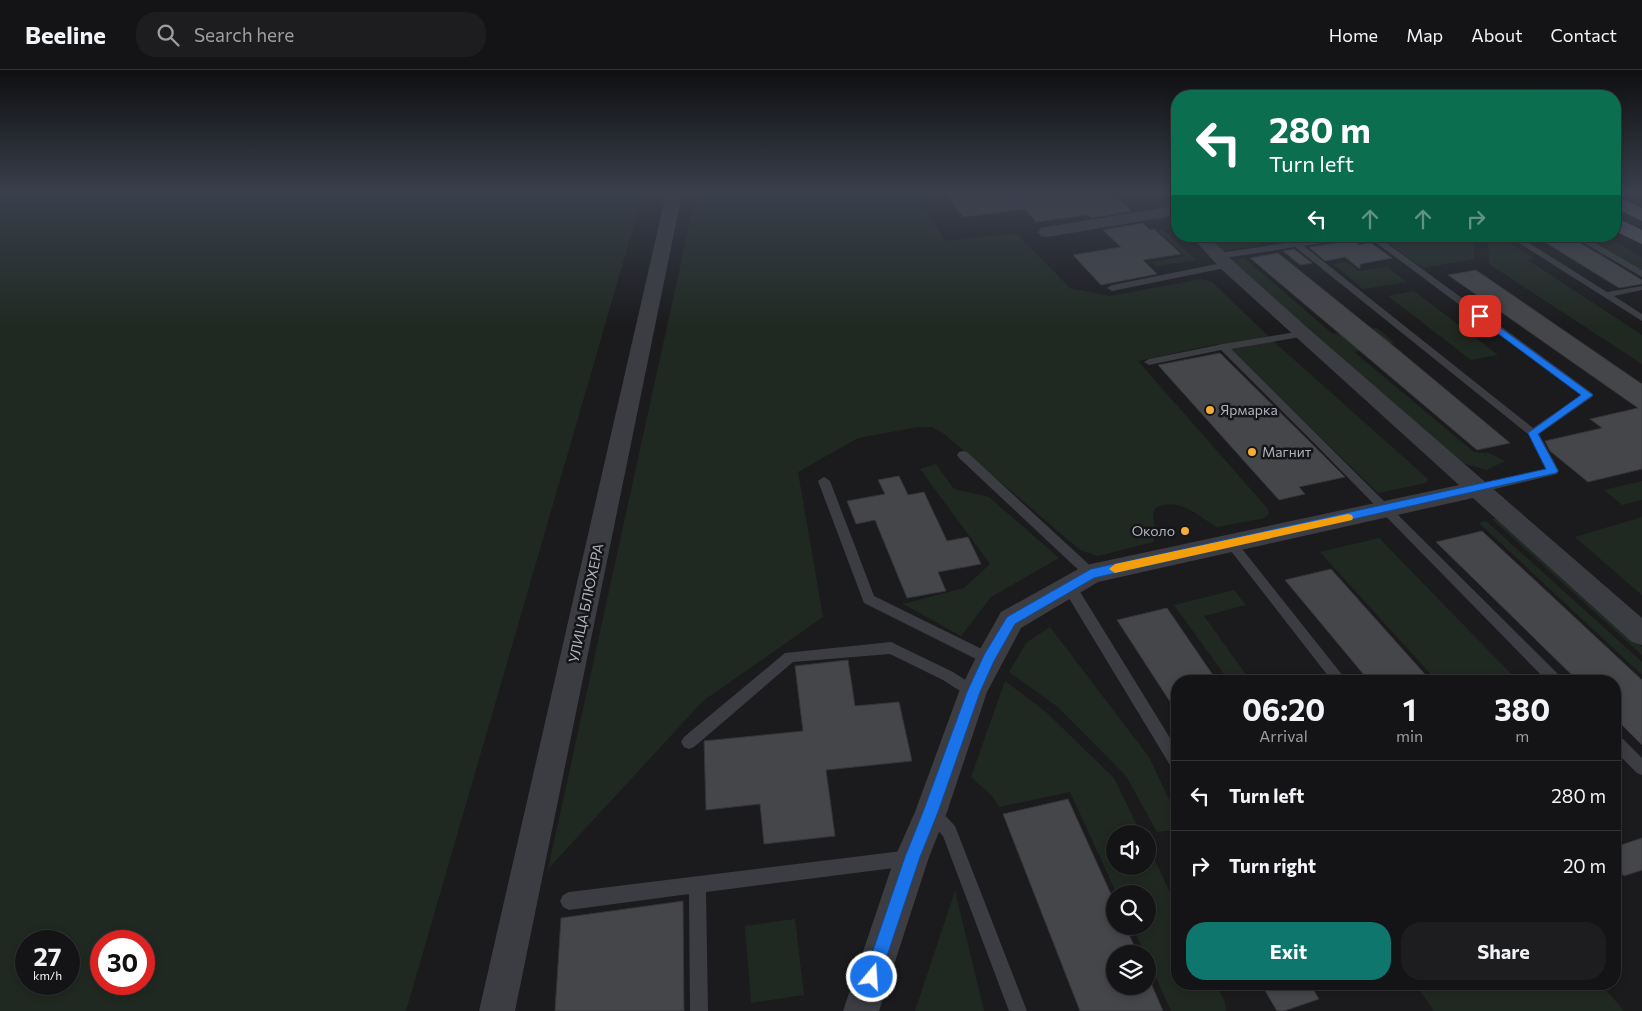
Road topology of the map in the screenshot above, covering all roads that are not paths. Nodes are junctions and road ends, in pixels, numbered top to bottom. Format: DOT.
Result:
graph roads {
  1 [pos="664,238"];
  2 [pos="1205,242"];
  3 [pos="1311,242"];
  4 [pos="1379,242"];
  5 [pos="1522,242"];
  6 [pos="1586,242"];
  7 [pos="1298,244"];
  8 [pos="1223,261"];
  9 [pos="1642,274"];
  10 [pos="1112,288"];
  11 [pos="1639,288"];
  12 [pos="1606,295"];
  13 [pos="1642,318"];
  14 [pos="1303,334"];
  15 [pos="1223,347"];
  16 [pos="1149,362"];
  17 [pos="1533,433"];
  18 [pos="963,455"];
  19 [pos="824,481"];
  20 [pos="1478,489"];
  21 [pos="1386,510"];
  22 [pos="1231,543"];
  23 [pos="1080,580"];
  24 [pos="1642,634"];
  25 [pos="989,659"];
  26 [pos="1335,675"];
  27 [pos="1550,675"];
  28 [pos="973,692"];
  29 [pos="689,742"];
  30 [pos="1621,747"];
  31 [pos="1171,752"];
  32 [pos="1642,768"];
  33 [pos="931,812"];
  34 [pos="912,857"];
  35 [pos="697,885"];
  36 [pos="569,902"];
  37 [pos="497,1011"];
  38 [pos="699,1011"];
  39 [pos="861,1011"];
  40 [pos="1018,1011"];
  1 -- 37 [label="street, УЛИЦА БЛЮХЕРА"];
  2 -- 8 [label="street"];
  3 -- 7 [label="lane"];
  4 -- 17 [label="lane"];
  5 -- 12 [label="lane"];
  6 -- 9 [label="lane"];
  7 -- 8 [label="lane"];
  7 -- 17 [label="lane"];
  8 -- 10 [label="lane"];
  8 -- 14 [label="street"];
  11 -- 12 [label="lane"];
  12 -- 13 [label="lane"];
  14 -- 15 [label="lane"];
  14 -- 20 [label="street"];
  15 -- 16 [label="lane"];
  15 -- 21 [label="lane"];
  17 -- 20 [label="lane"];
  18 -- 23 [label="lane"];
  19 -- 25 [label="lane"];
  20 -- 21 [label="street"];
  20 -- 24 [label="street"];
  21 -- 22 [label="street"];
  21 -- 27 [label="lane"];
  22 -- 23 [label="street"];
  22 -- 26 [label="lane"];
  23 -- 25 [label="street"];
  23 -- 31 [label="lane"];
  25 -- 28 [label="street"];
  28 -- 29 [label="lane"];
  28 -- 33 [label="street"];
  30 -- 32 [label="lane"];
  33 -- 34 [label="street"];
  33 -- 40 [label="lane"];
  34 -- 35 [label="lane"];
  34 -- 39 [label="street"];
  35 -- 36 [label="lane"];
  35 -- 38 [label="lane"];
}
